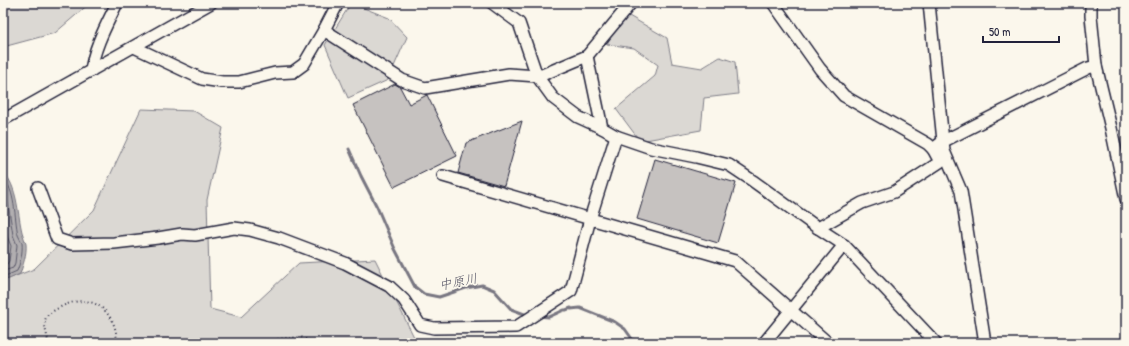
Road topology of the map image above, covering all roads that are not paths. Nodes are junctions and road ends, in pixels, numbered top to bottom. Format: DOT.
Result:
graph roads {
  1 [pos="117,3"];
  2 [pos="211,3"];
  3 [pos="338,3"];
  4 [pos="492,3"];
  5 [pos="631,3"];
  6 [pos="774,3"];
  7 [pos="929,3"];
  8 [pos="1091,3"];
  9 [pos="324,30"];
  10 [pos="134,47"];
  11 [pos="587,56"];
  12 [pos="1096,66"];
  13 [pos="91,70"];
  14 [pos="537,76"];
  15 [pos="3,120"];
  16 [pos="602,128"];
  17 [pos="616,136"];
  18 [pos="942,142"];
  19 [pos="933,149"];
  20 [pos="443,176"];
  21 [pos="38,188"];
  22 [pos="1126,199"];
  23 [pos="590,219"];
  24 [pos="818,228"];
  25 [pos="844,245"];
  26 [pos="791,310"];
  27 [pos="764,343"];
  28 [pos="828,343"];
  29 [pos="936,343"];
  30 [pos="985,343"];
  1 -- 13 [label="street"];
  2 -- 10 [label="street"];
  3 -- 9 [label="street"];
  4 -- 14 [label="street"];
  5 -- 11 [label="street"];
  6 -- 19 [label="street"];
  7 -- 18 [label="street"];
  8 -- 12 [label="street"];
  9 -- 10 [label="street"];
  9 -- 14 [label="street"];
  10 -- 13 [label="street"];
  11 -- 14 [label="street"];
  11 -- 16 [label="street"];
  12 -- 18 [label="street"];
  12 -- 22 [label="street"];
  13 -- 15 [label="street"];
  14 -- 16 [label="street"];
  16 -- 17 [label="street"];
  17 -- 23 [label="street"];
  17 -- 24 [label="street"];
  18 -- 19 [label="street"];
  18 -- 30 [label="street"];
  19 -- 24 [label="street"];
  20 -- 23 [label="street"];
  21 -- 23 [label="street"];
  23 -- 26 [label="street"];
  24 -- 25 [label="street"];
  25 -- 26 [label="street"];
  25 -- 29 [label="street"];
  26 -- 27 [label="street"];
  26 -- 28 [label="street"];
}
